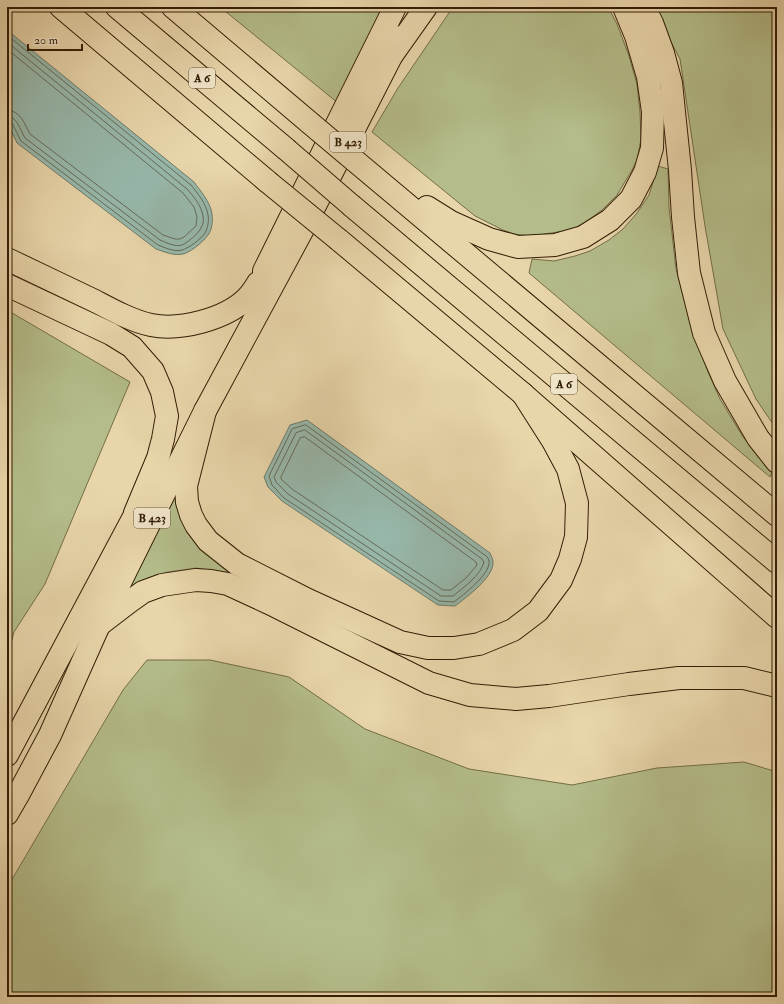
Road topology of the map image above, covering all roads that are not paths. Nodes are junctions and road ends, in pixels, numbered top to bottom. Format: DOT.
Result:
graph roads {
  1 [pos="61,7"];
  2 [pos="117,7"];
  3 [pos="173,7"];
  4 [pos="395,7"];
  5 [pos="415,7"];
  6 [pos="426,7"];
  7 [pos="624,7"];
  8 [pos="644,7"];
  9 [pos="382,54"];
  10 [pos="377,177"];
  11 [pos="7,259"];
  12 [pos="258,283"];
  13 [pos="7,285"];
  14 [pos="523,394"];
  15 [pos="205,411"];
  16 [pos="777,462"];
  17 [pos="135,513"];
  18 [pos="777,514"];
  19 [pos="777,562"];
  20 [pos="777,617"];
  21 [pos="99,625"];
  22 [pos="777,686"];
  23 [pos="7,755"];
  24 [pos="7,814"];
  1 -- 14 [label="main road, bridge"];
  2 -- 19 [label="main road, A 6, bridge"];
  3 -- 10 [label="main road, A 6, bridge"];
  4 -- 9 [label="main road, B 423"];
  5 -- 9 [label="main road, B 423"];
  6 -- 9 [label="main road"];
  7 -- 10 [label="main road"];
  8 -- 16 [label="main road"];
  9 -- 12 [label="main road"];
  9 -- 15 [label="main road, B 423"];
  10 -- 18 [label="main road, A 6"];
  11 -- 12 [label="main road"];
  12 -- 17 [label="main road"];
  13 -- 17 [label="main road"];
  14 -- 15 [label="main road"];
  14 -- 20 [label="main road"];
  15 -- 21 [label="main road, B 423"];
  17 -- 23 [label="main road"];
  21 -- 22 [label="main road"];
  21 -- 24 [label="main road"];
}
